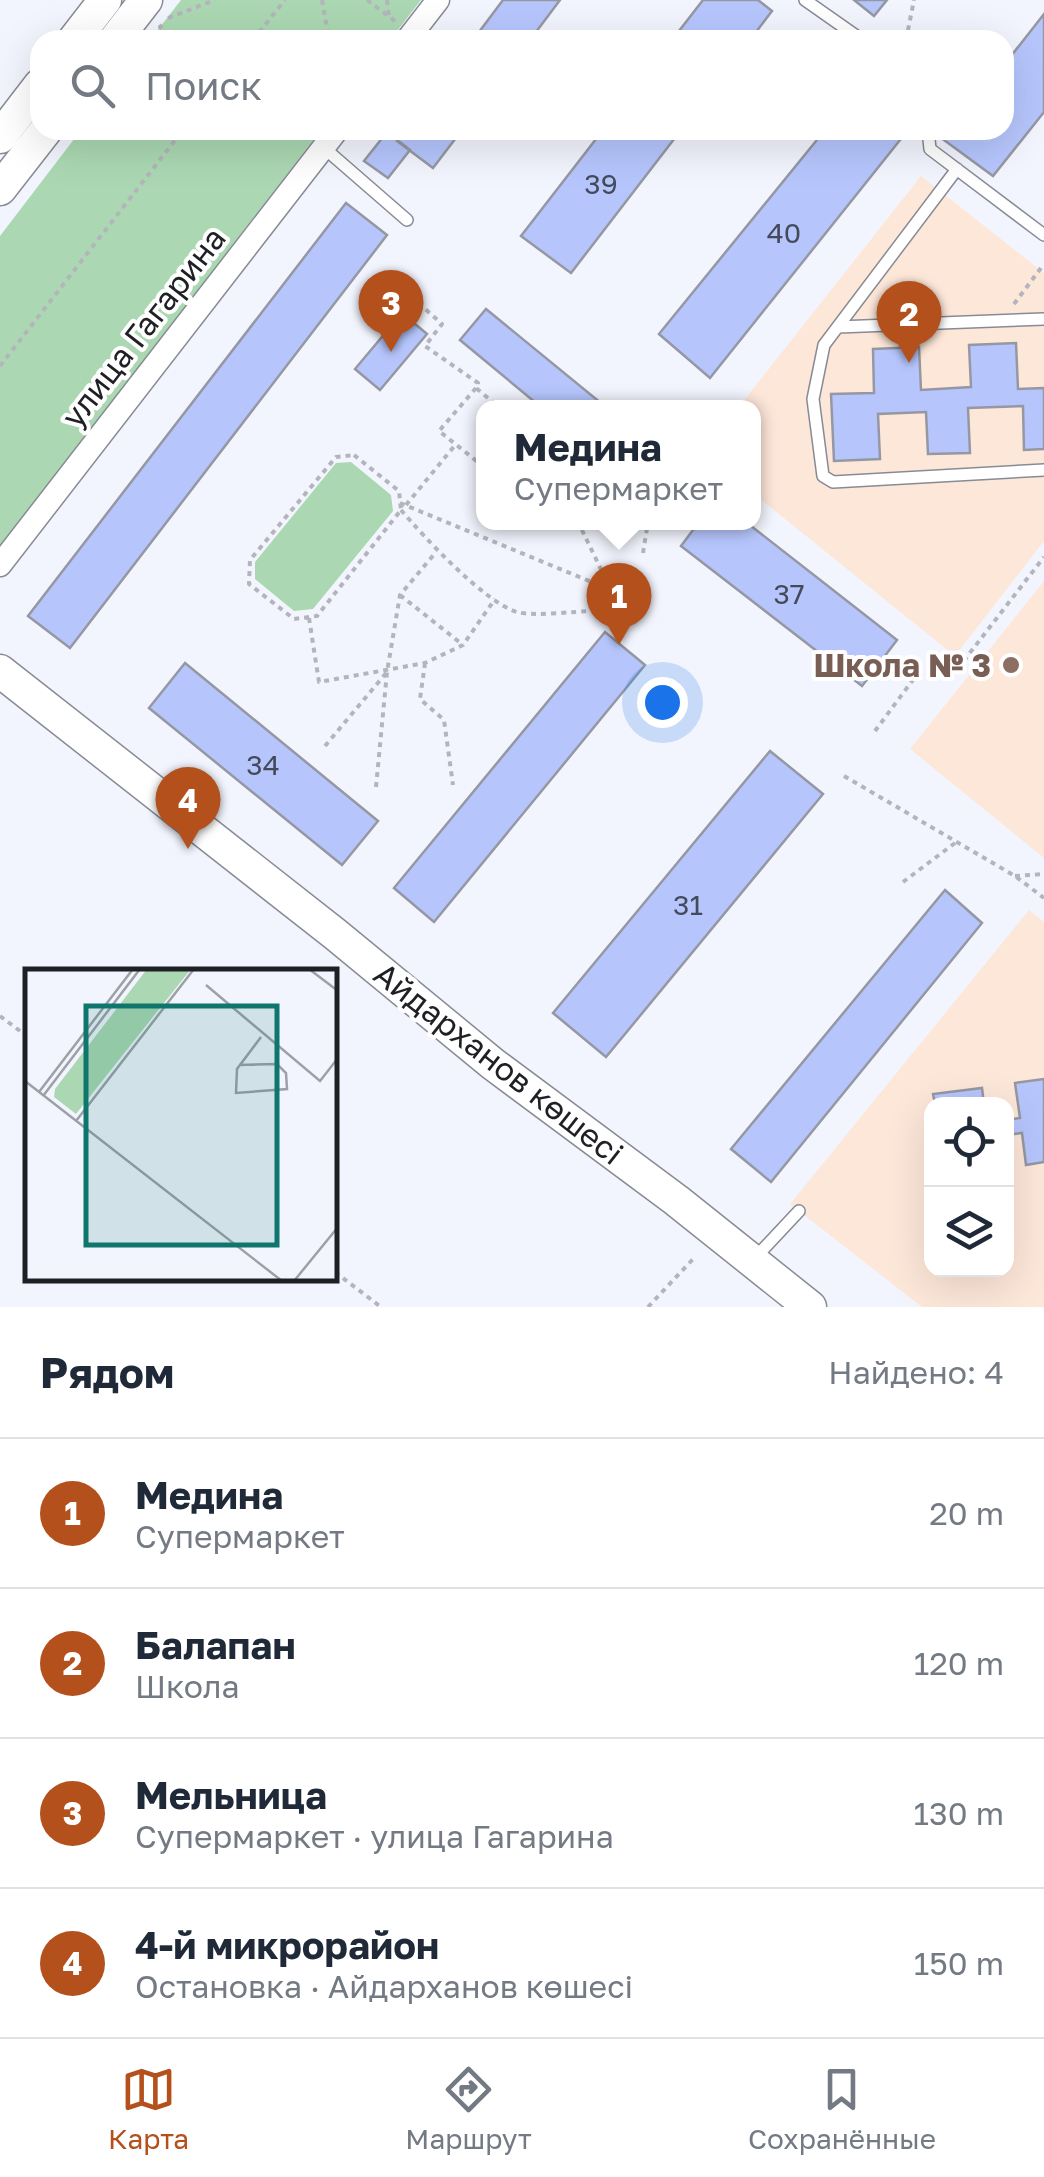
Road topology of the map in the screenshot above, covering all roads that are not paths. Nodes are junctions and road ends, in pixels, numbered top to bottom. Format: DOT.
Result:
graph roads {
  1 [pos="105,0"];
  2 [pos="146,0"];
  3 [pos="438,0"];
  4 [pos="805,0"];
  5 [pos="82,30"];
  6 [pos="123,30"];
  7 [pos="407,30"];
  8 [pos="848,30"];
  9 [pos="30,97"];
  10 [pos="0,137"];
  11 [pos="38,140"];
  12 [pos="329,140"];
  13 [pos="331,140"];
  14 [pos="929,140"];
  15 [pos="957,169"];
  16 [pos="0,189"];
  17 [pos="408,220"];
  18 [pos="1044,235"];
  19 [pos="1044,319"];
  20 [pos="838,327"];
  21 [pos="1044,470"];
  22 [pos="0,565"];
  23 [pos="0,671"];
  24 [pos="799,1211"];
  25 [pos="751,1262"];
  26 [pos="810,1307"];
  1 -- 5 [label="street"];
  2 -- 6 [label="street"];
  3 -- 7 [label="street"];
  4 -- 8 [label="lane"];
  9 -- 10 [label="street"];
  11 -- 16 [label="street"];
  12 -- 22 [label="street, улица Гагарина"];
  13 -- 17 [label="lane"];
  14 -- 15 [label="lane"];
  15 -- 18 [label="lane"];
  15 -- 20 [label="lane"];
  19 -- 20 [label="lane"];
  20 -- 21 [label="lane"];
  23 -- 25 [label="street, Айдарханов көшесі"];
  24 -- 25 [label="lane"];
  25 -- 26 [label="street, Айдарханов көшесі"];
}
